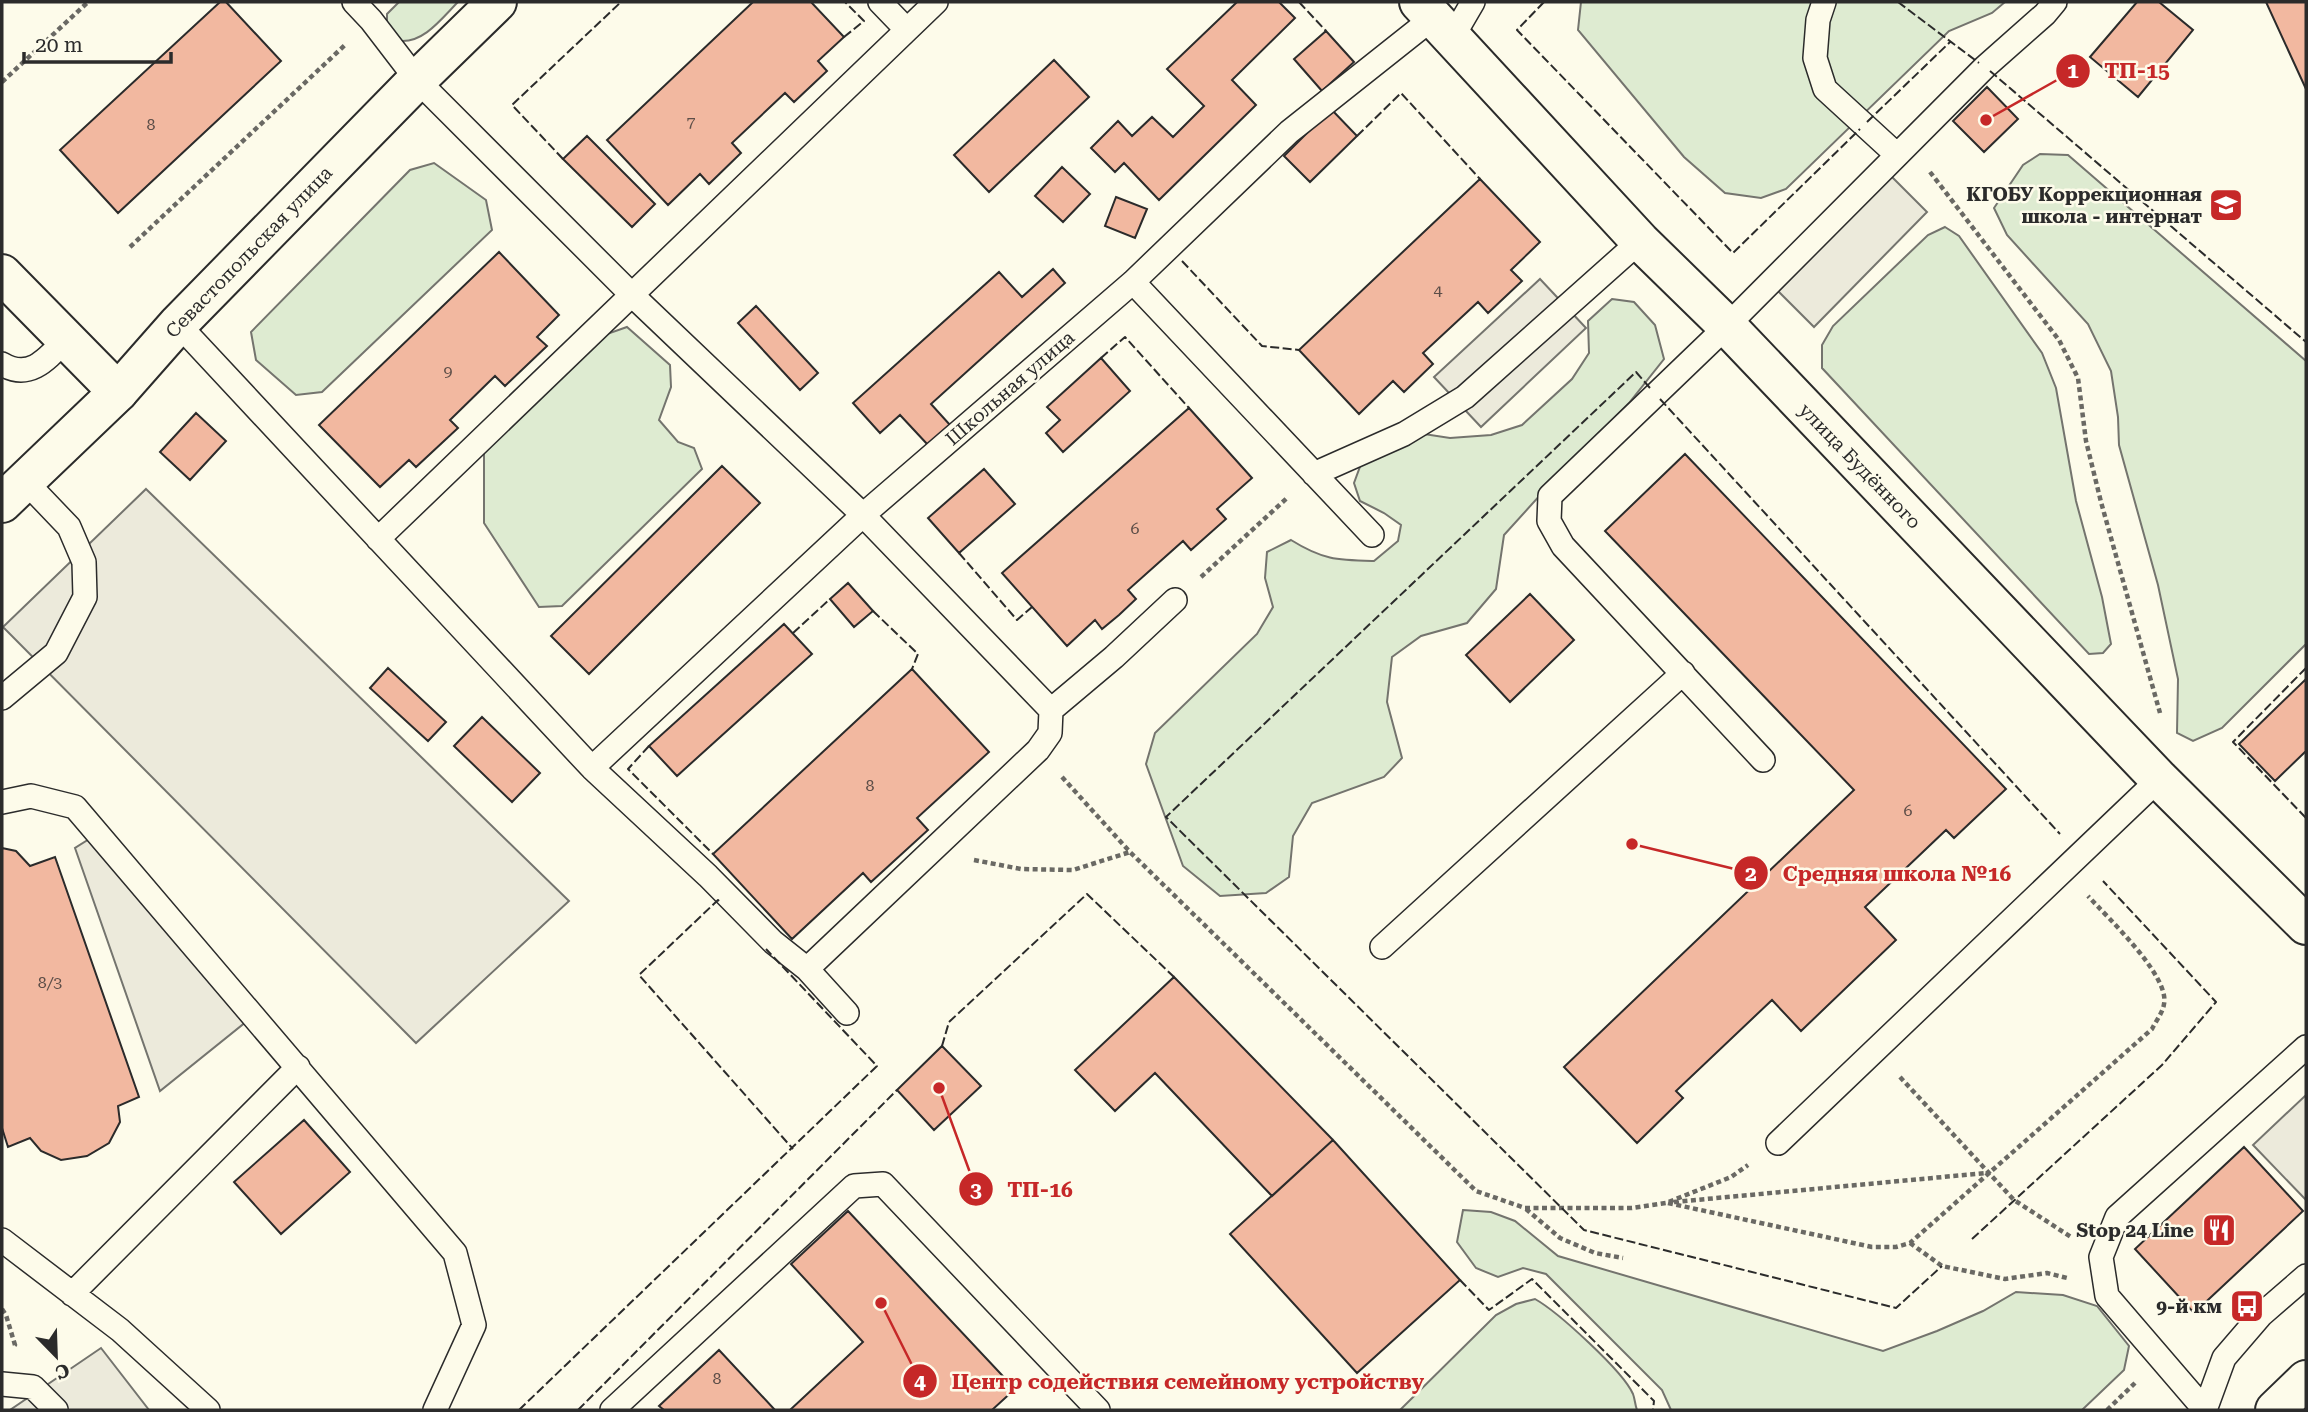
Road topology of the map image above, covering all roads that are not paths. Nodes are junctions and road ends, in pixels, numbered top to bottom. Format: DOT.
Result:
graph roads {
  1 [pos="354,2"];
  2 [pos="497,2"];
  3 [pos="880,2"];
  4 [pos="936,2"];
  5 [pos="1472,2"];
  6 [pos="1824,2"];
  7 [pos="2056,2"];
  8 [pos="1435,19"];
  9 [pos="906,29"];
  10 [pos="416,80"];
  11 [pos="1902,149"];
  12 [pos="1640,241"];
  13 [pos="2,274"];
  14 [pos="1133,282"];
  15 [pos="631,294"];
  16 [pos="178,324"];
  17 [pos="1727,326"];
  18 [pos="66,339"];
  19 [pos="2,364"];
  20 [pos="118,391"];
  21 [pos="1314,474"];
  22 [pos="13,492"];
  23 [pos="863,515"];
  24 [pos="1372,535"];
  25 [pos="378,539"];
  26 [pos="1175,600"];
  27 [pos="1683,673"];
  28 [pos="2,698"];
  29 [pos="1051,710"];
  30 [pos="1763,760"];
  31 [pos="592,768"];
  32 [pos="2159,779"];
  33 [pos="2,802"];
  34 [pos="2306,925"];
  35 [pos="1381,947"];
  36 [pos="807,969"];
  37 [pos="847,1013"];
  38 [pos="2306,1047"];
  39 [pos="298,1066"];
  40 [pos="1778,1143"];
  41 [pos="2,1240"];
  42 [pos="2306,1276"];
  43 [pos="72,1294"];
  44 [pos="2306,1380"];
  45 [pos="2,1384"];
  46 [pos="56,1410"];
  47 [pos="208,1410"];
  48 [pos="435,1410"];
  49 [pos="612,1410"];
  50 [pos="1097,1410"];
  51 [pos="2205,1410"];
  52 [pos="2275,1410"];
  1 -- 10 [label="lane"];
  2 -- 10 [label="main road, Севастопольская улица"];
  3 -- 9 [label="lane"];
  4 -- 9 [label="lane"];
  5 -- 8 [label="lane"];
  6 -- 11 [label="lane"];
  7 -- 11 [label="lane"];
  8 -- 12 [label="main road, улица Будённого"];
  8 -- 14 [label="lane, Школьная улица"];
  9 -- 15 [label="lane"];
  10 -- 15 [label="lane"];
  10 -- 16 [label="main road, Севастопольская улица"];
  11 -- 17 [label="lane"];
  12 -- 17 [label="main road, улица Будённого"];
  12 -- 21 [label="lane"];
  13 -- 18 [label="main road"];
  14 -- 21 [label="lane"];
  14 -- 23 [label="lane, Школьная улица"];
  15 -- 23 [label="lane"];
  15 -- 25 [label="lane"];
  16 -- 20 [label="main road, Севастопольская улица"];
  16 -- 25 [label="lane"];
  17 -- 27 [label="lane"];
  17 -- 32 [label="main road, улица Будённого"];
  18 -- 19 [label="lane"];
  18 -- 20 [label="main road"];
  20 -- 22 [label="main road, Севастопольская улица"];
  21 -- 24 [label="lane"];
  22 -- 28 [label="lane"];
  23 -- 29 [label="lane"];
  23 -- 31 [label="lane, Школьная улица"];
  25 -- 31 [label="lane"];
  26 -- 29 [label="lane"];
  27 -- 30 [label="lane"];
  27 -- 35 [label="lane"];
  29 -- 36 [label="lane"];
  31 -- 36 [label="lane"];
  32 -- 34 [label="main road, улица Будённого"];
  32 -- 40 [label="lane"];
  33 -- 39 [label="lane"];
  36 -- 37 [label="lane"];
  38 -- 51 [label="lane"];
  39 -- 43 [label="lane"];
  39 -- 48 [label="lane"];
  41 -- 43 [label="lane"];
  42 -- 51 [label="lane"];
  43 -- 47 [label="lane"];
  44 -- 52 [label="main road"];
  45 -- 46 [label="lane"];
  49 -- 50 [label="lane"];
}
